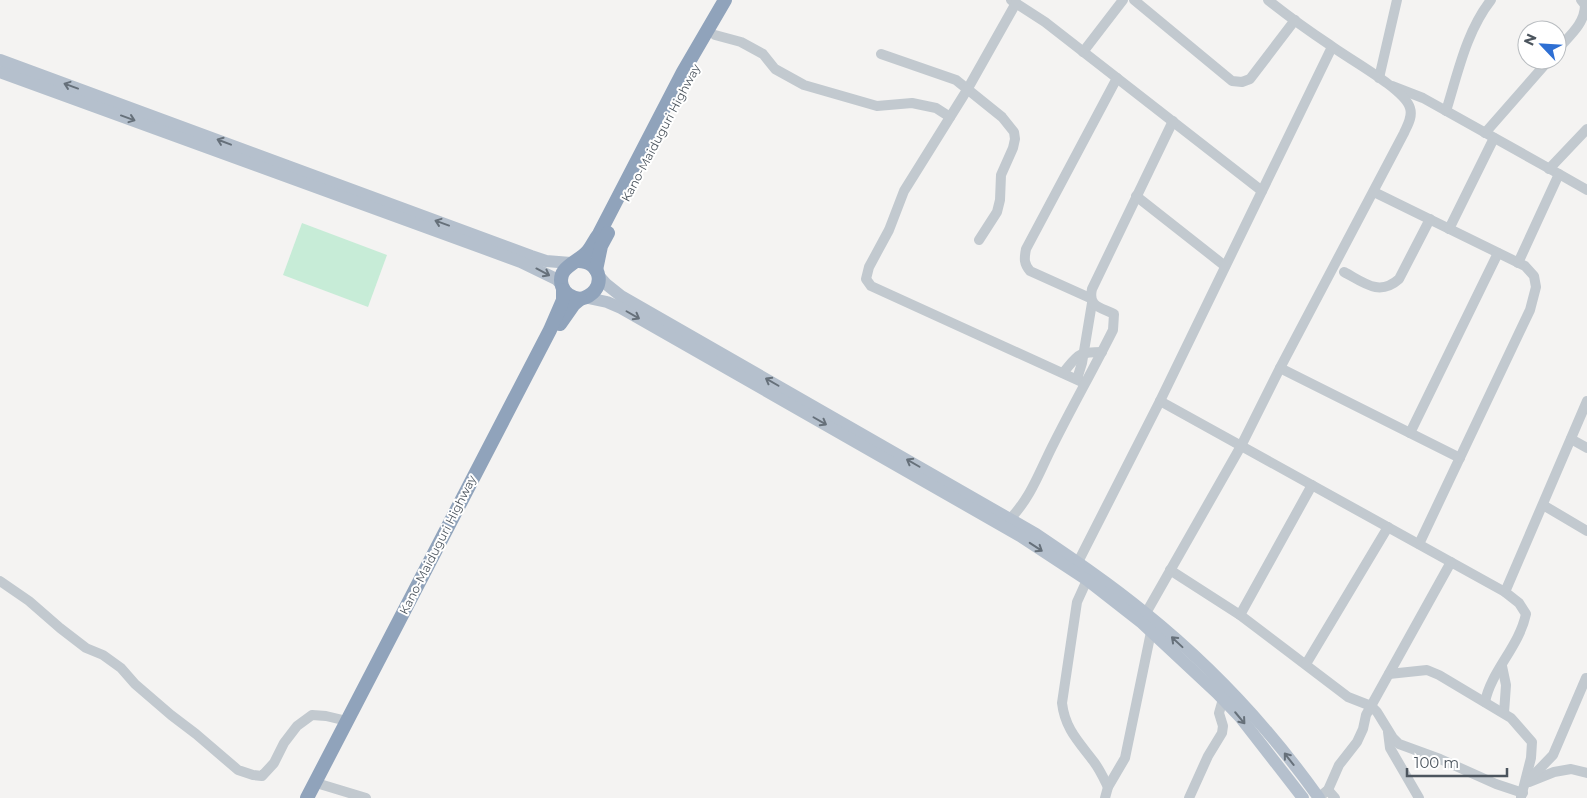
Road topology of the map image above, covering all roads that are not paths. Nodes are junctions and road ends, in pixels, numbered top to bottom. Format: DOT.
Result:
graph roads {
  1 [pos="725,0"];
  2 [pos="736,0"];
  3 [pos="1123,0"];
  4 [pos="1134,0"];
  5 [pos="1268,0"];
  6 [pos="1397,0"];
  7 [pos="1491,0"];
  8 [pos="1013,2"];
  9 [pos="1584,4"];
  10 [pos="1295,20"];
  11 [pos="715,35"];
  12 [pos="1567,39"];
  13 [pos="1332,47"];
  14 [pos="1083,52"];
  15 [pos="881,54"];
  16 [pos="0,60"];
  17 [pos="1541,70"];
  18 [pos="0,72"];
  19 [pos="1117,78"];
  20 [pos="1379,78"];
  21 [pos="1389,85"];
  22 [pos="967,90"];
  23 [pos="1423,98"];
  24 [pos="1446,111"];
  25 [pos="950,117"];
  26 [pos="1173,121"];
  27 [pos="1408,125"];
  28 [pos="1587,129"];
  29 [pos="1489,135"];
  30 [pos="1554,171"];
  31 [pos="1587,190"];
  32 [pos="1262,191"];
  33 [pos="1374,192"];
  34 [pos="1136,196"];
  35 [pos="1430,219"];
  36 [pos="1449,229"];
  37 [pos="979,240"];
  38 [pos="1498,253"];
  39 [pos="573,262"];
  40 [pos="1518,263"];
  41 [pos="1226,266"];
  42 [pos="597,272"];
  43 [pos="1344,272"];
  44 [pos="562,287"];
  45 [pos="584,298"];
  46 [pos="1091,301"];
  47 [pos="1084,352"];
  48 [pos="1102,352"];
  49 [pos="1280,368"];
  50 [pos="1063,373"];
  51 [pos="1081,381"];
  52 [pos="1160,401"];
  53 [pos="1587,401"];
  54 [pos="1410,433"];
  55 [pos="1570,439"];
  56 [pos="1241,446"];
  57 [pos="1587,448"];
  58 [pos="1460,458"];
  59 [pos="1312,485"];
  60 [pos="1542,504"];
  61 [pos="1010,519"];
  62 [pos="1388,527"];
  63 [pos="1587,531"];
  64 [pos="1419,544"];
  65 [pos="1451,562"];
  66 [pos="1076,567"];
  67 [pos="1170,570"];
  68 [pos="1087,580"];
  69 [pos="0,581"];
  70 [pos="1505,592"];
  71 [pos="1146,613"];
  72 [pos="1240,615"];
  73 [pos="1151,632"];
  74 [pos="1306,664"];
  75 [pos="1502,666"];
  76 [pos="1388,674"];
  77 [pos="1586,678"];
  78 [pos="1223,699"];
  79 [pos="1485,702"];
  80 [pos="1371,706"];
  81 [pos="1504,713"];
  82 [pos="347,720"];
  83 [pos="1388,731"];
  84 [pos="1587,773"];
  85 [pos="1108,787"];
  86 [pos="318,788"];
  87 [pos="1523,791"];
  88 [pos="1325,796"];
  89 [pos="307,798"];
  90 [pos="366,798"];
  91 [pos="1105,798"];
  92 [pos="1189,798"];
  93 [pos="1303,798"];
  94 [pos="1419,798"];
  1 -- 39 [label="highway, Kano-Maiduguri Highway"];
  2 -- 11 [label="highway, Kano-Maiduguri Highway"];
  3 -- 14 [label="street"];
  4 -- 10 [label="street"];
  5 -- 10 [label="street"];
  6 -- 20 [label="street"];
  7 -- 24 [label="street"];
  8 -- 14 [label="street"];
  8 -- 22 [label="street"];
  9 -- 12 [label="street"];
  10 -- 13 [label="street"];
  11 -- 25 [label="street"];
  11 -- 42 [label="highway, Kano-Maiduguri Highway"];
  13 -- 20 [label="street"];
  13 -- 32 [label="street"];
  14 -- 19 [label="street"];
  15 -- 22 [label="street"];
  39 -- 16 [label="main road, one-way"];
  17 -- 29 [label="street"];
  18 -- 44 [label="main road, one-way"];
  19 -- 26 [label="street"];
  19 -- 46 [label="street"];
  20 -- 21 [label="street"];
  21 -- 23 [label="street"];
  21 -- 27 [label="street"];
  22 -- 25 [label="street"];
  22 -- 37 [label="street"];
  23 -- 24 [label="street"];
  23 -- 27 [label="street"];
  24 -- 29 [label="street"];
  25 -- 50 [label="street"];
  26 -- 32 [label="street"];
  26 -- 34 [label="street"];
  27 -- 33 [label="street"];
  28 -- 30 [label="street"];
  29 -- 30 [label="street"];
  29 -- 36 [label="street"];
  30 -- 31 [label="street"];
  30 -- 40 [label="street"];
  32 -- 41 [label="street"];
  33 -- 35 [label="street"];
  33 -- 49 [label="street"];
  34 -- 41 [label="street"];
  34 -- 46 [label="street"];
  35 -- 36 [label="street"];
  35 -- 43 [label="street"];
  36 -- 38 [label="street"];
  38 -- 40 [label="street"];
  38 -- 54 [label="street"];
  39 -- 42 [label="highway"];
  39 -- 44 [label="highway"];
  40 -- 58 [label="street"];
  41 -- 52 [label="street"];
  42 -- 45 [label="highway"];
  61 -- 42 [label="main road, one-way"];
  44 -- 45 [label="highway"];
  44 -- 82 [label="highway, Kano-Maiduguri Highway"];
  45 -- 66 [label="main road, one-way"];
  45 -- 86 [label="highway, Kano-Maiduguri Highway"];
  46 -- 47 [label="street"];
  46 -- 48 [label="street"];
  47 -- 48 [label="street"];
  47 -- 50 [label="street"];
  47 -- 51 [label="street"];
  48 -- 51 [label="street"];
  49 -- 54 [label="street"];
  49 -- 56 [label="street"];
  50 -- 51 [label="street"];
  51 -- 61 [label="street"];
  52 -- 56 [label="street"];
  52 -- 66 [label="street"];
  53 -- 55 [label="street"];
  54 -- 58 [label="street"];
  55 -- 57 [label="street"];
  55 -- 60 [label="street"];
  56 -- 59 [label="street"];
  56 -- 67 [label="street"];
  58 -- 64 [label="street"];
  59 -- 62 [label="street"];
  59 -- 72 [label="street"];
  60 -- 63 [label="street"];
  60 -- 70 [label="street"];
  61 -- 66 [label="main road"];
  62 -- 64 [label="street"];
  62 -- 74 [label="street"];
  64 -- 65 [label="street"];
  65 -- 70 [label="street"];
  65 -- 76 [label="street"];
  66 -- 68 [label="main road"];
  66 -- 71 [label="main road"];
  67 -- 71 [label="street"];
  67 -- 72 [label="street"];
  68 -- 73 [label="main road"];
  68 -- 85 [label="street"];
  69 -- 82 [label="street"];
  70 -- 75 [label="street"];
  88 -- 71 [label="main road, one-way"];
  72 -- 74 [label="street"];
  73 -- 78 [label="main road"];
  73 -- 85 [label="street"];
  74 -- 80 [label="street"];
  75 -- 79 [label="street"];
  75 -- 81 [label="street"];
  76 -- 79 [label="street"];
  76 -- 80 [label="street"];
  77 -- 87 [label="street"];
  78 -- 92 [label="street"];
  78 -- 93 [label="main road, one-way"];
  79 -- 81 [label="street"];
  80 -- 83 [label="street"];
  80 -- 88 [label="street"];
  81 -- 87 [label="street"];
  82 -- 86 [label="highway, Kano-Maiduguri Highway"];
  83 -- 87 [label="street"];
  83 -- 94 [label="street"];
  84 -- 87 [label="street"];
  85 -- 91 [label="street"];
  86 -- 89 [label="highway, Kano-Maiduguri Highway"];
  86 -- 90 [label="street"];
}
